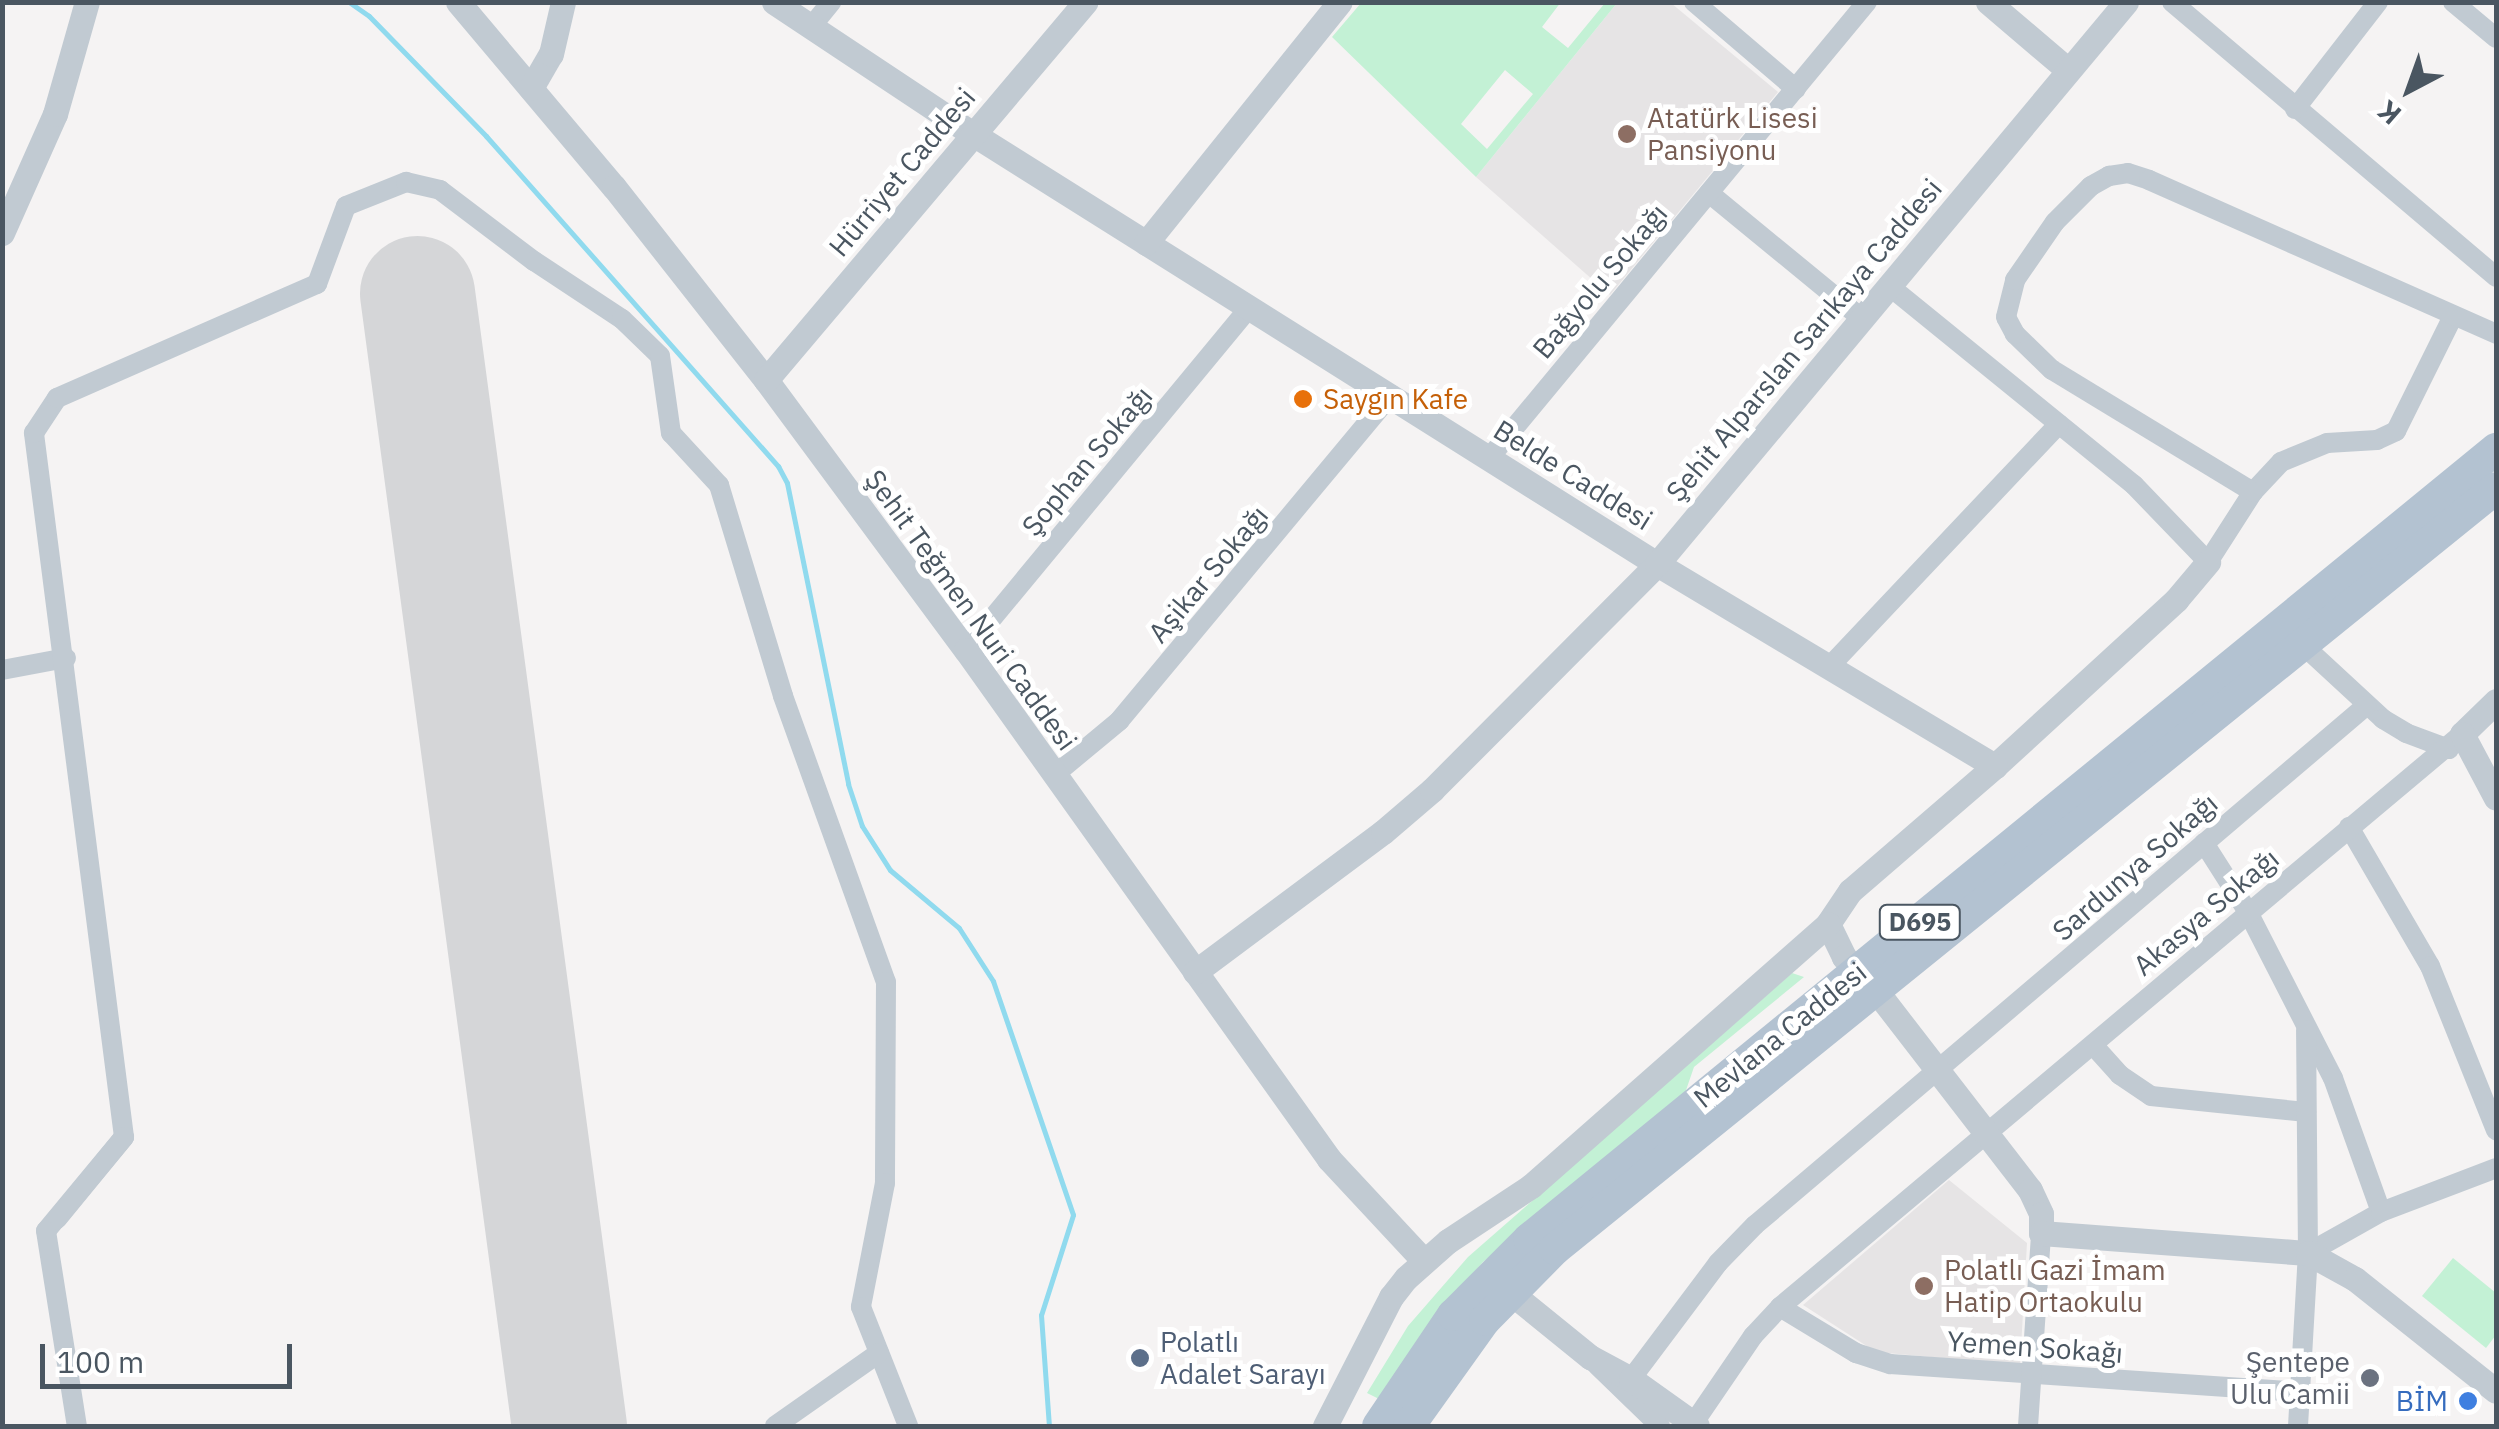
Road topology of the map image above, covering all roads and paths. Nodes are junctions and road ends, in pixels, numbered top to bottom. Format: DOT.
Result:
graph roads {
  1 [pos="87,2"];
  2 [pos="458,2"];
  3 [pos="563,2"];
  4 [pos="774,2"];
  5 [pos="831,2"];
  6 [pos="1086,2"];
  7 [pos="1340,2"];
  8 [pos="1694,2"];
  9 [pos="1867,2"];
  10 [pos="1988,2"];
  11 [pos="2126,2"];
  12 [pos="2172,2"];
  13 [pos="2453,2"];
  14 [pos="2367,6"];
  15 [pos="811,27"];
  16 [pos="2496,38"];
  17 [pos="2068,70"];
  18 [pos="531,88"];
  19 [pos="1796,89"];
  20 [pos="2295,109"];
  21 [pos="973,134"];
  22 [pos="1709,193"];
  23 [pos="2,233"];
  24 [pos="1146,243"];
  25 [pos="2496,278"];
  26 [pos="1888,285"];
  27 [pos="1250,307"];
  28 [pos="1860,318"];
  29 [pos="2452,318"];
  30 [pos="2496,334"];
  31 [pos="766,380"];
  32 [pos="1391,395"];
  33 [pos="2059,424"];
  34 [pos="2496,449"];
  35 [pos="1490,457"];
  36 [pos="2496,488"];
  37 [pos="2253,492"];
  38 [pos="2208,562"];
  39 [pos="1657,564"];
  40 [pos="2304,646"];
  41 [pos="966,650"];
  42 [pos="66,658"];
  43 [pos="1830,666"];
  44 [pos="2,670"];
  45 [pos="2496,702"];
  46 [pos="2366,706"];
  47 [pos="2455,742"];
  48 [pos="1995,766"];
  49 [pos="1054,775"];
  50 [pos="2496,798"];
  51 [pos="2349,827"];
  52 [pos="2204,843"];
  53 [pos="2248,912"];
  54 [pos="1828,924"];
  55 [pos="1195,972"];
  56 [pos="1868,982"];
  57 [pos="2306,1023"];
  58 [pos="2093,1045"];
  59 [pos="1940,1072"];
  60 [pos="2306,1112"];
  61 [pos="2496,1130"];
  62 [pos="1987,1133"];
  63 [pos="124,1136"];
  64 [pos="2496,1168"];
  65 [pos="2382,1212"];
  66 [pos="57,1219"];
  67 [pos="2041,1234"];
  68 [pos="2308,1254"];
  69 [pos="1424,1261"];
  70 [pos="1511,1293"];
  71 [pos="1780,1307"];
  72 [pos="878,1354"];
  73 [pos="1590,1357"];
  74 [pos="2030,1374"];
  75 [pos="1631,1379"];
  76 [pos="2496,1391"];
  77 [pos="2301,1392"];
  78 [pos="1421,1421"];
  79 [pos="1695,1425"];
  80 [pos="77,1426"];
  81 [pos="775,1426"];
  82 [pos="908,1426"];
  83 [pos="1325,1426"];
  84 [pos="1378,1426"];
  85 [pos="1660,1426"];
  86 [pos="2028,1426"];
  87 [pos="2298,1426"];
  1 -- 23 [label="street"];
  2 -- 18 [label="street, Şehit Teğmen Nuri Caddesi"];
  3 -- 18 [label="street"];
  4 -- 15 [label="street, Belde Caddesi"];
  5 -- 15 [label="street"];
  6 -- 21 [label="street, Hürriyet Caddesi"];
  7 -- 24 [label="street"];
  8 -- 19 [label="street"];
  9 -- 19 [label="street, Bağyolu Sokağı"];
  10 -- 17 [label="street"];
  11 -- 17 [label="street, Şehit Alparslan Sarıkaya Caddesi"];
  12 -- 20 [label="street"];
  13 -- 16 [label="street"];
  14 -- 20 [label="street"];
  15 -- 21 [label="street, Belde Caddesi"];
  17 -- 26 [label="street, Şehit Alparslan Sarıkaya Caddesi"];
  18 -- 31 [label="street, Şehit Teğmen Nuri Caddesi"];
  19 -- 22 [label="street, Bağyolu Sokağı"];
  20 -- 25 [label="street"];
  21 -- 24 [label="street, Belde Caddesi"];
  21 -- 31 [label="street, Hürriyet Caddesi"];
  22 -- 28 [label="street"];
  22 -- 35 [label="street, Bağyolu Sokağı"];
  24 -- 27 [label="street, Belde Caddesi"];
  26 -- 28 [label="street, Şehit Alparslan Sarıkaya Caddesi"];
  26 -- 33 [label="street"];
  27 -- 32 [label="street, Belde Caddesi"];
  27 -- 41 [label="street, Şophan Sokağı"];
  28 -- 39 [label="street, Şehit Alparslan Sarıkaya Caddesi"];
  29 -- 30 [label="street"];
  29 -- 37 [label="street"];
  29 -- 37 [label="street"];
  31 -- 41 [label="street, Şehit Teğmen Nuri Caddesi"];
  32 -- 35 [label="street, Belde Caddesi"];
  32 -- 49 [label="street, Aşikar Sokağı"];
  33 -- 38 [label="street"];
  33 -- 43 [label="street"];
  34 -- 56 [label="main road, Mevlana Caddesi / D695"];
  35 -- 39 [label="street, Belde Caddesi"];
  36 -- 40 [label="main road, Mevlana Caddesi / D695"];
  37 -- 38 [label="street"];
  38 -- 48 [label="street"];
  39 -- 43 [label="street, Belde Caddesi"];
  39 -- 55 [label="street, Şehit Alparslan Sarıkaya Caddesi"];
  40 -- 46 [label="street"];
  40 -- 56 [label="main road, Mevlana Caddesi / D695"];
  41 -- 49 [label="street, Şehit Teğmen Nuri Caddesi"];
  42 -- 44 [label="street"];
  42 -- 63 [label="street"];
  42 -- 72 [label="street"];
  43 -- 48 [label="street, Belde Caddesi"];
  45 -- 47 [label="street"];
  46 -- 47 [label="street"];
  46 -- 52 [label="street, Sardunya Sokağı"];
  47 -- 50 [label="street"];
  47 -- 51 [label="street, Akasya Sokağı"];
  48 -- 54 [label="street"];
  49 -- 55 [label="street, Şehit Teğmen Nuri Caddesi"];
  51 -- 53 [label="street, Akasya Sokağı"];
  51 -- 61 [label="street"];
  52 -- 53 [label="street"];
  52 -- 59 [label="street, Sardunya Sokağı"];
  53 -- 57 [label="street"];
  53 -- 58 [label="street, Akasya Sokağı"];
  54 -- 56 [label="street"];
  54 -- 69 [label="street"];
  55 -- 69 [label="street, Şehit Teğmen Nuri Caddesi"];
  56 -- 59 [label="street"];
  56 -- 70 [label="main road, Mevlana Caddesi / D695"];
  56 -- 84 [label="main road, Mevlana Caddesi / D695"];
  57 -- 60 [label="street"];
  57 -- 65 [label="street"];
  58 -- 60 [label="street"];
  58 -- 62 [label="street, Akasya Sokağı"];
  59 -- 62 [label="street"];
  59 -- 75 [label="street, Sardunya Sokağı"];
  60 -- 68 [label="street"];
  62 -- 67 [label="street"];
  62 -- 71 [label="street, Akasya Sokağı"];
  63 -- 66 [label="street"];
  63 -- 80 [label="street"];
  64 -- 65 [label="street"];
  65 -- 68 [label="street"];
  67 -- 68 [label="street"];
  67 -- 74 [label="street"];
  68 -- 76 [label="street"];
  68 -- 77 [label="street"];
  69 -- 83 [label="street"];
  70 -- 73 [label="street"];
  70 -- 78 [label="main road, Mevlana Caddesi / D695"];
  71 -- 74 [label="street, Yemen Sokağı"];
  71 -- 79 [label="street, Akasya Sokağı"];
  72 -- 81 [label="street"];
  72 -- 82 [label="street"];
  73 -- 75 [label="street"];
  73 -- 85 [label="street"];
  74 -- 77 [label="street, Yemen Sokağı"];
  74 -- 86 [label="street"];
  75 -- 79 [label="street"];
  77 -- 87 [label="street"];
}
